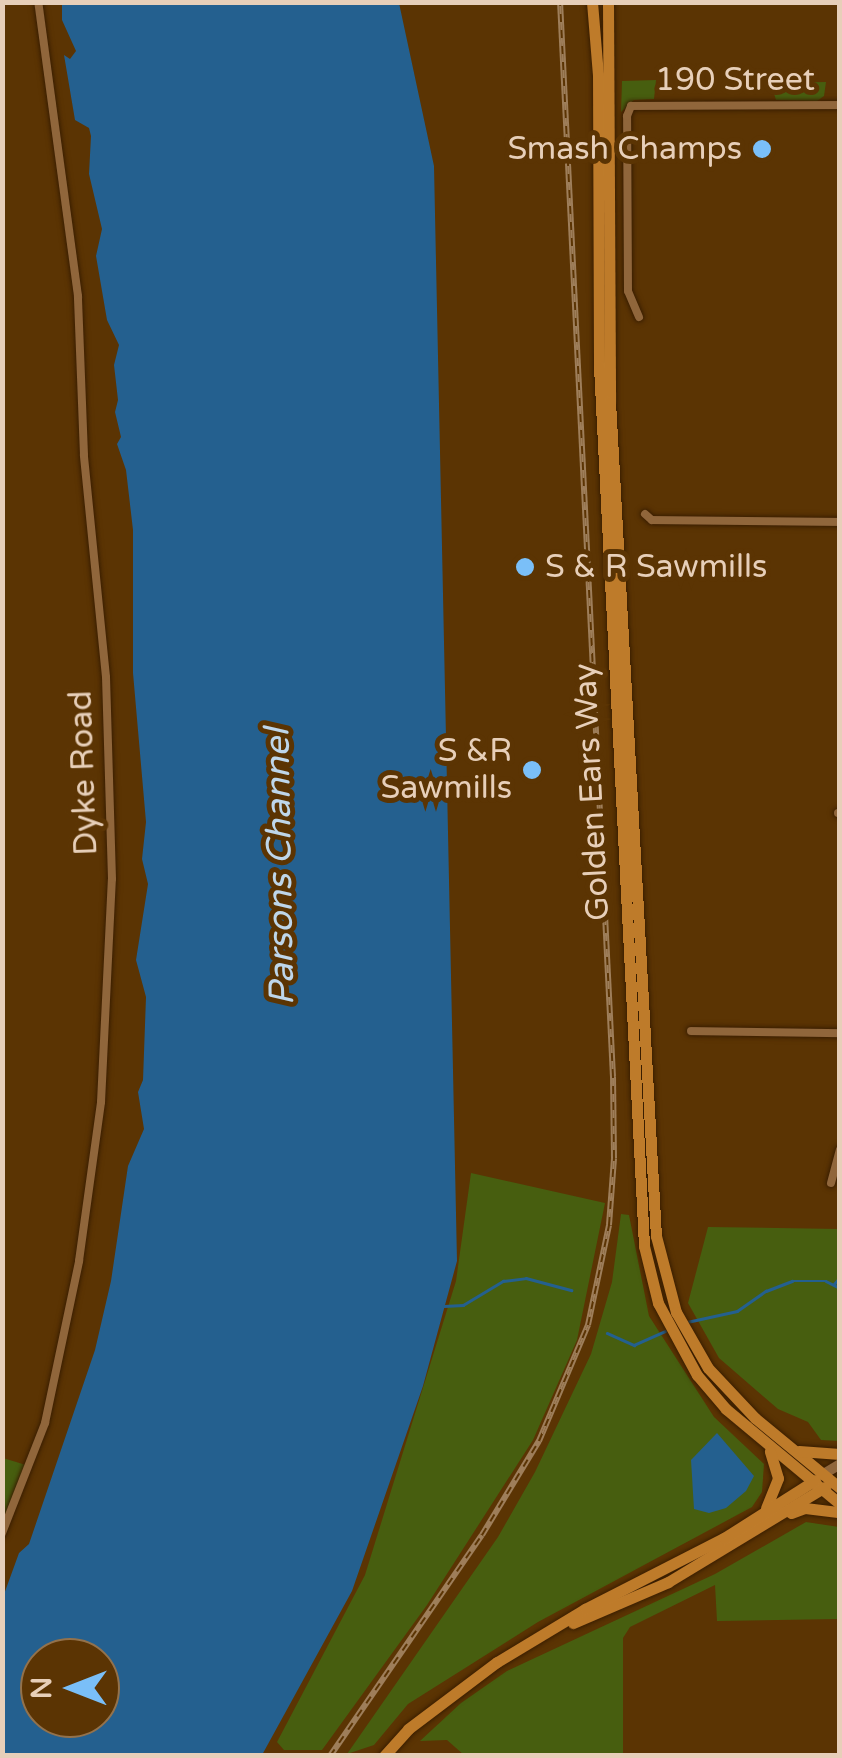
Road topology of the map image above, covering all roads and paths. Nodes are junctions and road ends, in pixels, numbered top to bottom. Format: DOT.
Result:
graph roads {
  1 [pos="38,2"];
  2 [pos="592,2"];
  3 [pos="608,2"];
  4 [pos="840,105"];
  5 [pos="639,318"];
  6 [pos="644,514"];
  7 [pos="840,522"];
  8 [pos="692,1031"];
  9 [pos="840,1032"];
  10 [pos="840,1150"];
  11 [pos="831,1183"];
  12 [pos="703,1372"];
  13 [pos="768,1447"];
  14 [pos="793,1449"];
  15 [pos="840,1454"];
  16 [pos="840,1464"];
  17 [pos="828,1483"];
  18 [pos="840,1504"];
  19 [pos="840,1512"];
  20 [pos="769,1516"];
  21 [pos="2,1533"];
  22 [pos="384,1756"];
  1 -- 21 [label="street, Dyke Road"];
  2 -- 12 [label="main road, Golden Ears Way"];
  3 -- 12 [label="main road, Golden Ears Way"];
  4 -- 5 [label="street, 190 Street"];
  6 -- 7 [label="street"];
  8 -- 9 [label="street"];
  10 -- 11 [label="street"];
  12 -- 13 [label="main road, Golden Ears Way"];
  12 -- 14 [label="main road, Golden Ears Way"];
  13 -- 17 [label="main road, Golden Ears Way"];
  13 -- 20 [label="main road"];
  14 -- 15 [label="main road"];
  14 -- 17 [label="main road, Golden Ears Way"];
  16 -- 17 [label="main road"];
  17 -- 18 [label="main road, Golden Ears Way"];
  17 -- 20 [label="main road"];
  19 -- 20 [label="main road"];
  20 -- 22 [label="main road"];
}
